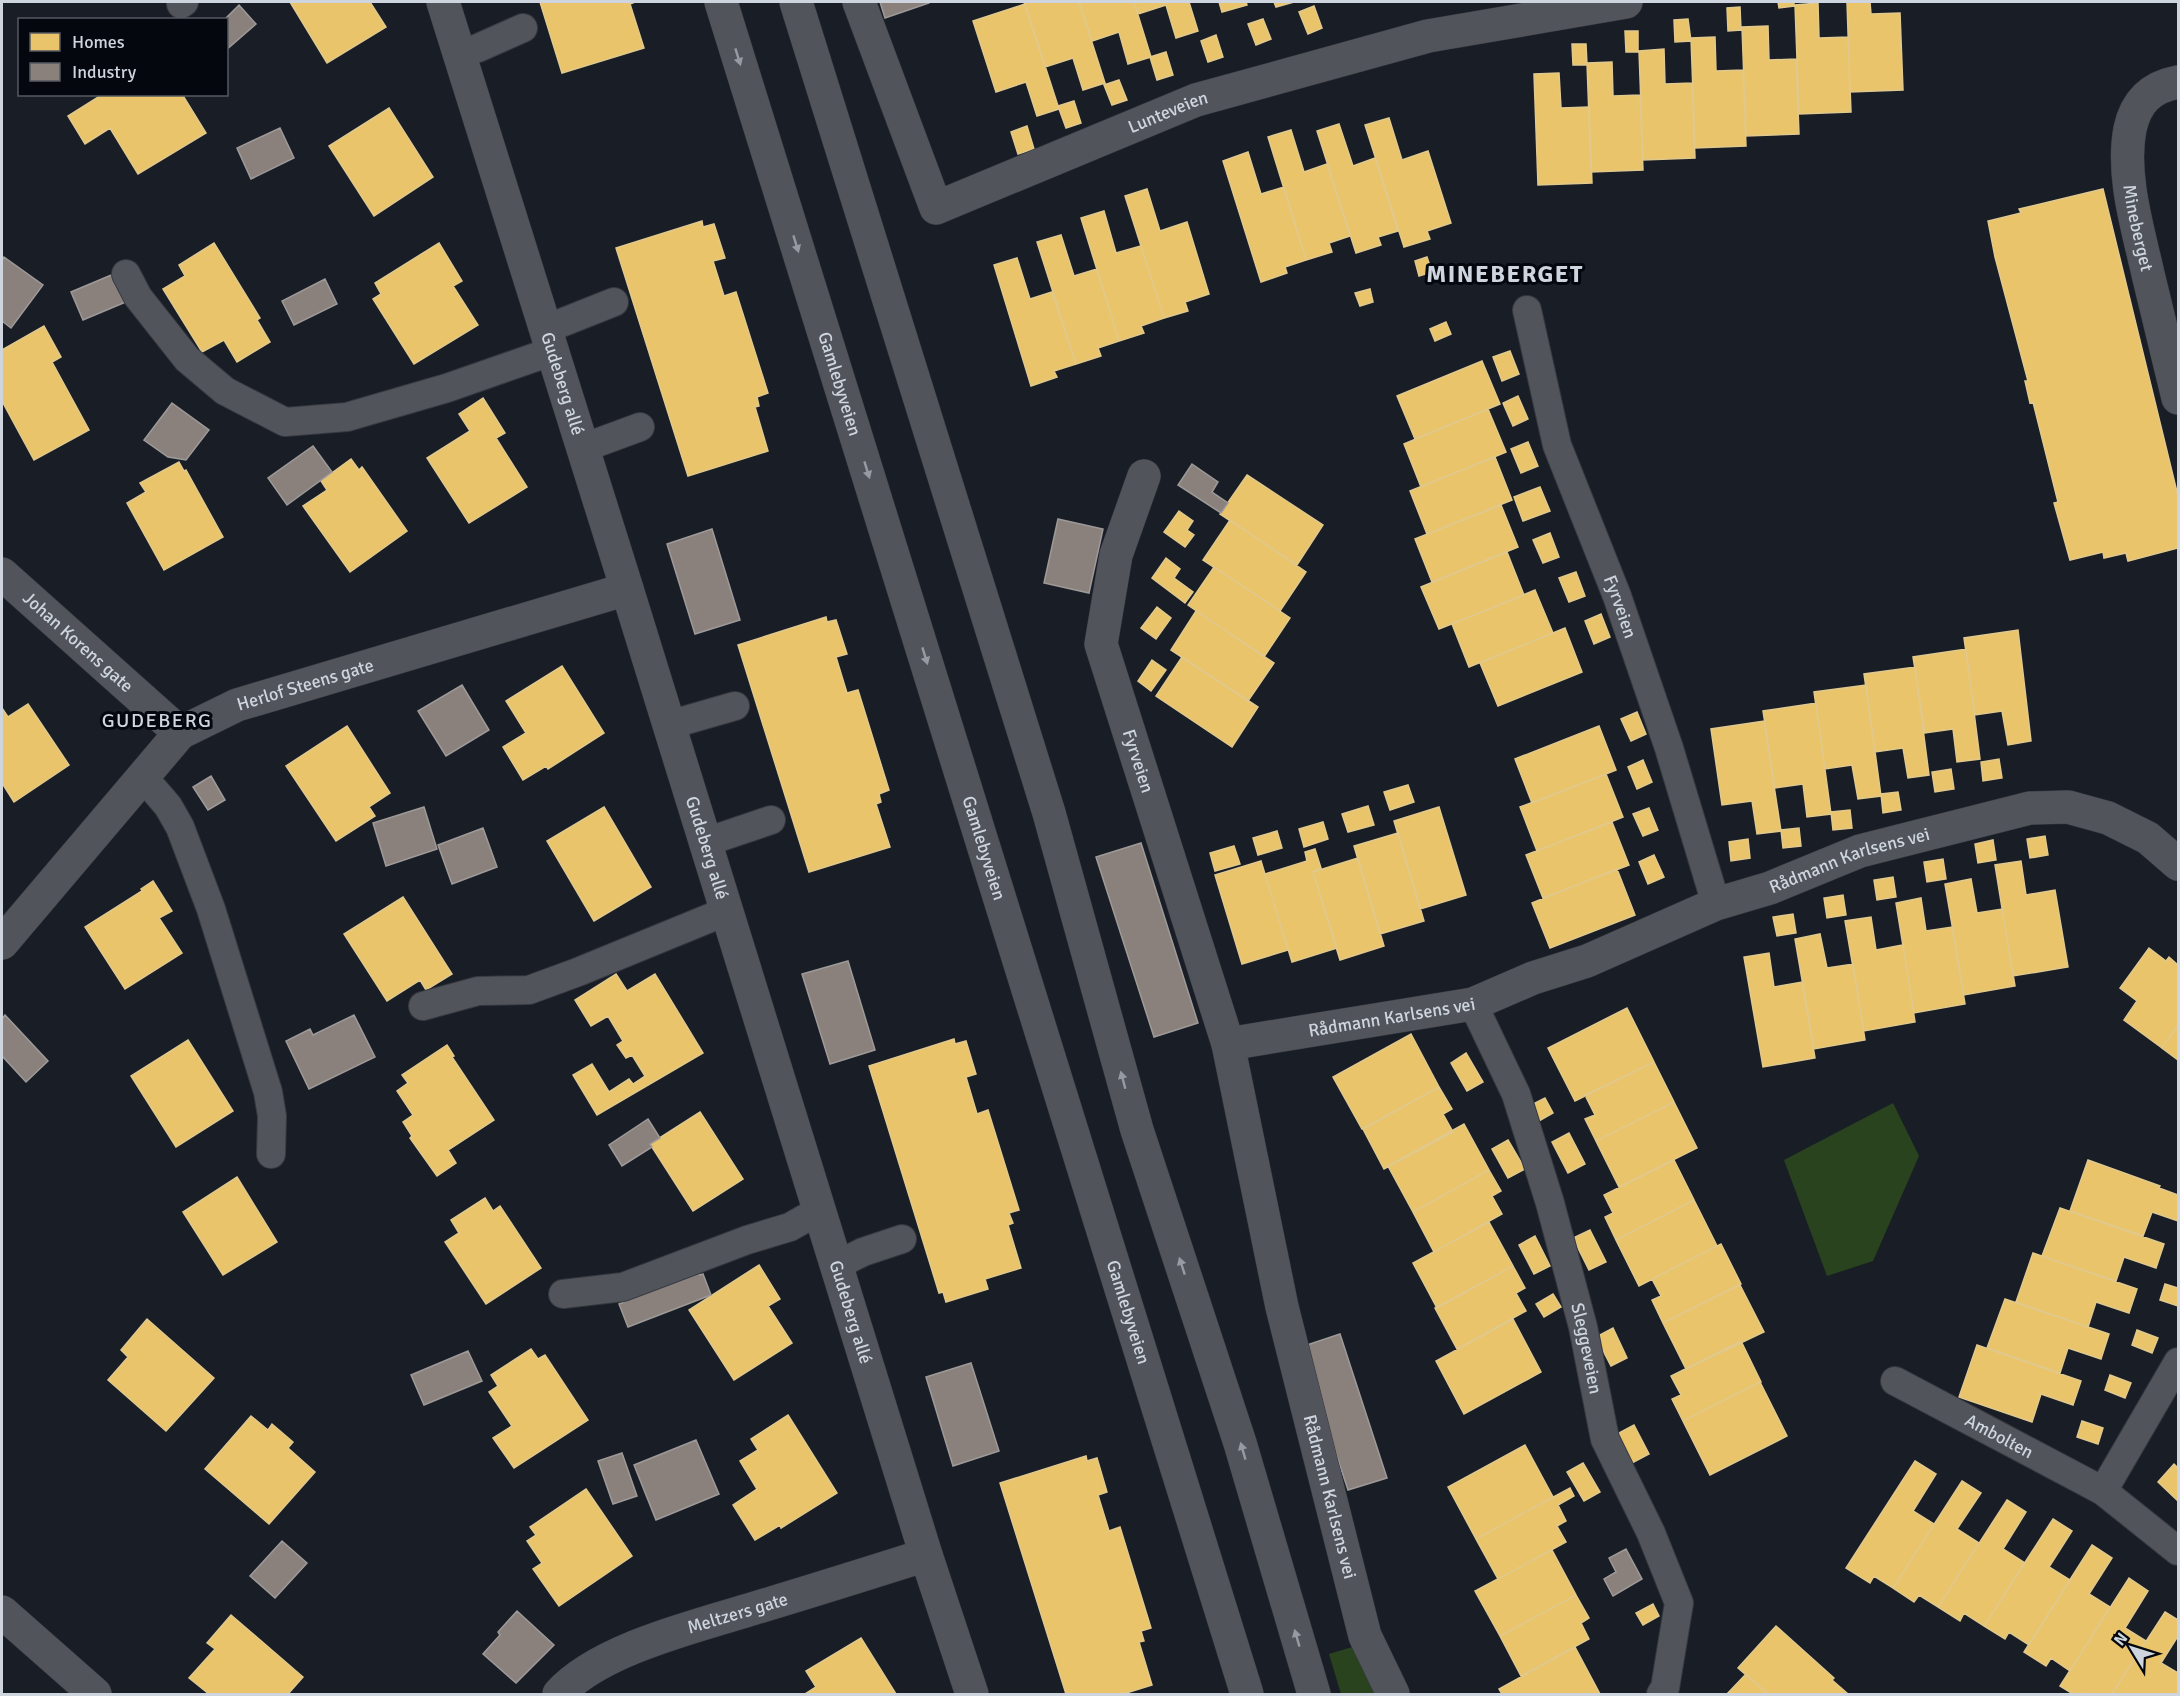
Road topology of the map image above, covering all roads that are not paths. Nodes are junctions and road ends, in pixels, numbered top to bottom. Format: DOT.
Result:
graph roads {
  1 [pos="443,2"];
  2 [pos="721,2"];
  3 [pos="796,2"];
  4 [pos="859,2"];
  5 [pos="1626,2"];
  6 [pos="523,28"];
  7 [pos="459,54"];
  8 [pos="2178,82"];
  9 [pos="126,274"];
  10 [pos="614,302"];
  11 [pos="1527,310"];
  12 [pos="549,340"];
  13 [pos="2178,398"];
  14 [pos="640,427"];
  15 [pos="583,448"];
  16 [pos="1144,476"];
  17 [pos="2,574"];
  18 [pos="627,589"];
  19 [pos="735,706"];
  20 [pos="669,725"];
  21 [pos="180,733"];
  22 [pos="143,777"];
  23 [pos="771,820"];
  24 [pos="706,842"];
  25 [pos="2178,864"];
  26 [pos="1716,904"];
  27 [pos="727,911"];
  28 [pos="2,943"];
  29 [pos="1473,1004"];
  30 [pos="423,1006"];
  31 [pos="1228,1044"];
  32 [pos="271,1154"];
  33 [pos="820,1210"];
  34 [pos="902,1239"];
  35 [pos="837,1265"];
  36 [pos="563,1294"];
  37 [pos="2178,1362"];
  38 [pos="1895,1382"];
  39 [pos="2103,1491"];
  40 [pos="2178,1551"];
  41 [pos="926,1556"];
  42 [pos="2,1612"];
  43 [pos="95,1695"];
  44 [pos="559,1695"];
  45 [pos="972,1695"];
  46 [pos="1248,1695"];
  47 [pos="1314,1695"];
  48 [pos="1393,1695"];
  49 [pos="1661,1695"];
  1 -- 7 [label="street, Gudeberg allé"];
  2 -- 46 [label="street, Gamlebyveien, one-way"];
  47 -- 3 [label="street, one-way"];
  4 -- 5 [label="street, Lunteveien"];
  6 -- 7 [label="lane"];
  7 -- 12 [label="street, Gudeberg allé"];
  8 -- 13 [label="street, Mineberget"];
  9 -- 12 [label="lane"];
  10 -- 12 [label="lane"];
  11 -- 26 [label="lane, Fyrveien"];
  12 -- 15 [label="street, Gudeberg allé"];
  14 -- 15 [label="lane"];
  15 -- 18 [label="street, Gudeberg allé"];
  16 -- 31 [label="street, Fyrveien"];
  17 -- 21 [label="street, Johan Korens gate"];
  18 -- 20 [label="street, Gudeberg allé"];
  18 -- 21 [label="street, Herlof Steens gate"];
  19 -- 20 [label="lane"];
  20 -- 24 [label="street, Gudeberg allé"];
  21 -- 22 [label="street, Herlof Steens gate"];
  22 -- 28 [label="street, Herlof Steens gate"];
  22 -- 32 [label="lane"];
  23 -- 24 [label="lane"];
  24 -- 27 [label="street, Gudeberg allé"];
  25 -- 26 [label="street, Rådmann Karlsens vei"];
  26 -- 29 [label="street, Rådmann Karlsens vei"];
  27 -- 30 [label="lane"];
  27 -- 33 [label="street, Gudeberg allé"];
  29 -- 31 [label="street, Rådmann Karlsens vei"];
  29 -- 49 [label="lane, Sleggeveien"];
  31 -- 48 [label="street, Rådmann Karlsens vei"];
  33 -- 35 [label="street, Gudeberg allé"];
  33 -- 36 [label="lane"];
  34 -- 35 [label="lane"];
  35 -- 41 [label="street, Gudeberg allé"];
  37 -- 39 [label="lane"];
  38 -- 39 [label="lane, Ambolten"];
  39 -- 40 [label="lane, Ambolten"];
  41 -- 44 [label="street, Meltzers gate"];
  41 -- 45 [label="street, Gudeberg allé"];
  42 -- 43 [label="street"];
}
